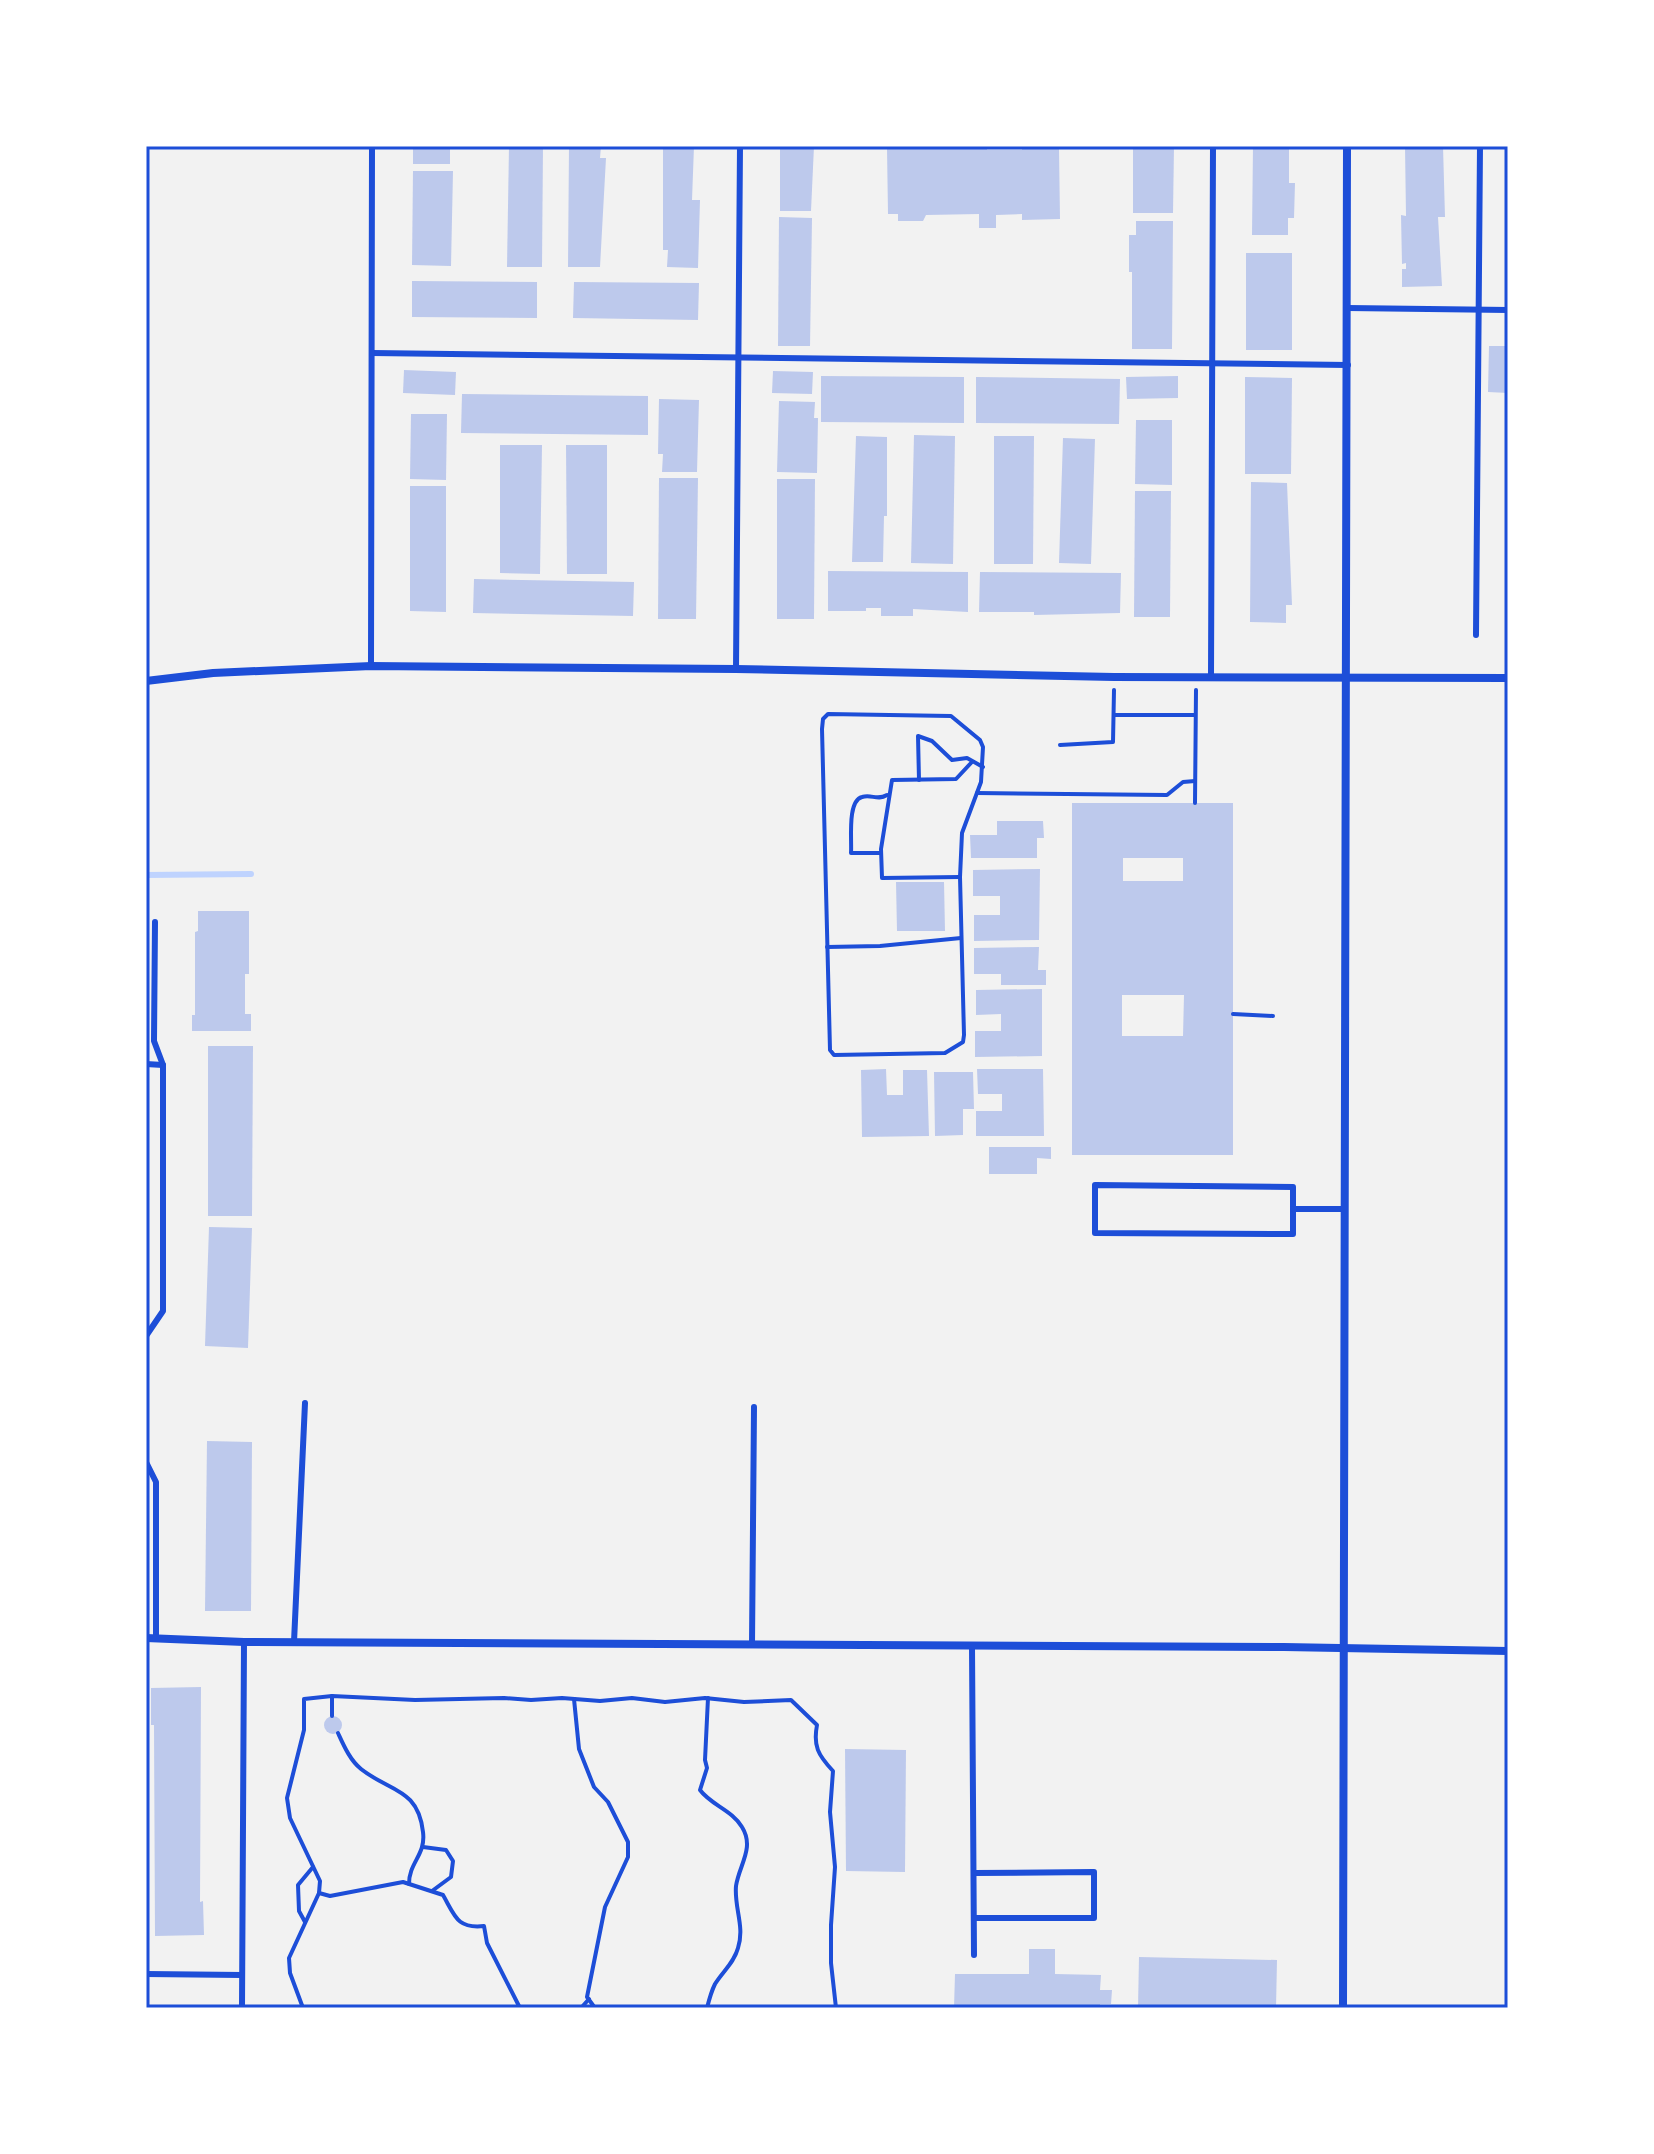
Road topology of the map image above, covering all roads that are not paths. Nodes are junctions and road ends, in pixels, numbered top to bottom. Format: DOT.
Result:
graph roads {
  1 [pos="372,146"];
  2 [pos="740,146"];
  3 [pos="1213,146"];
  4 [pos="1347,146"];
  5 [pos="1480,146"];
  6 [pos="1348,308"];
  7 [pos="1479,310"];
  8 [pos="1508,310"];
  9 [pos="372,353"];
  10 [pos="740,358"];
  11 [pos="1212,364"];
  12 [pos="1348,365"];
  13 [pos="1476,635"];
  14 [pos="371,666"];
  15 [pos="736,669"];
  16 [pos="1211,677"];
  17 [pos="1347,677"];
  18 [pos="1508,678"];
  19 [pos="146,681"];
  20 [pos="155,922"];
  21 [pos="146,1064"];
  22 [pos="163,1065"];
  23 [pos="1293,1209"];
  24 [pos="1345,1209"];
  25 [pos="146,1336"];
  26 [pos="305,1403"];
  27 [pos="754,1407"];
  28 [pos="146,1462"];
  29 [pos="151,1638"];
  30 [pos="244,1642"];
  31 [pos="294,1642"];
  32 [pos="752,1644"];
  33 [pos="972,1646"];
  34 [pos="1344,1650"];
  35 [pos="1508,1651"];
  36 [pos="974,1873"];
  37 [pos="974,1918"];
  38 [pos="974,1955"];
  39 [pos="146,1974"];
  40 [pos="242,1975"];
  41 [pos="242,2008"];
  42 [pos="1343,2008"];
  1 -- 9 [label="lane"];
  2 -- 10 [label="lane"];
  3 -- 11 [label="lane"];
  4 -- 6 [label="street"];
  5 -- 7 [label="lane"];
  6 -- 7 [label="lane"];
  6 -- 12 [label="street"];
  7 -- 8 [label="lane"];
  7 -- 13 [label="lane"];
  9 -- 10 [label="lane"];
  9 -- 14 [label="lane"];
  10 -- 11 [label="lane"];
  10 -- 15 [label="lane"];
  11 -- 12 [label="lane"];
  11 -- 16 [label="lane"];
  12 -- 17 [label="street"];
  14 -- 15 [label="street"];
  14 -- 19 [label="street"];
  15 -- 16 [label="street"];
  16 -- 17 [label="street"];
  17 -- 18 [label="street"];
  17 -- 24 [label="street"];
  20 -- 22 [label="lane"];
  21 -- 22 [label="lane"];
  22 -- 25 [label="lane"];
  23 -- 23 [label="lane"];
  23 -- 24 [label="lane"];
  24 -- 34 [label="street"];
  26 -- 31 [label="lane"];
  27 -- 32 [label="lane"];
  28 -- 29 [label="lane"];
  29 -- 30 [label="street"];
  30 -- 31 [label="street"];
  30 -- 40 [label="lane"];
  31 -- 32 [label="street"];
  32 -- 33 [label="street"];
  33 -- 34 [label="street"];
  33 -- 36 [label="lane"];
  34 -- 35 [label="street"];
  34 -- 42 [label="street"];
  36 -- 37 [label="lane"];
  36 -- 37 [label="lane"];
  37 -- 38 [label="lane"];
  39 -- 40 [label="lane"];
  40 -- 41 [label="lane"];
}
